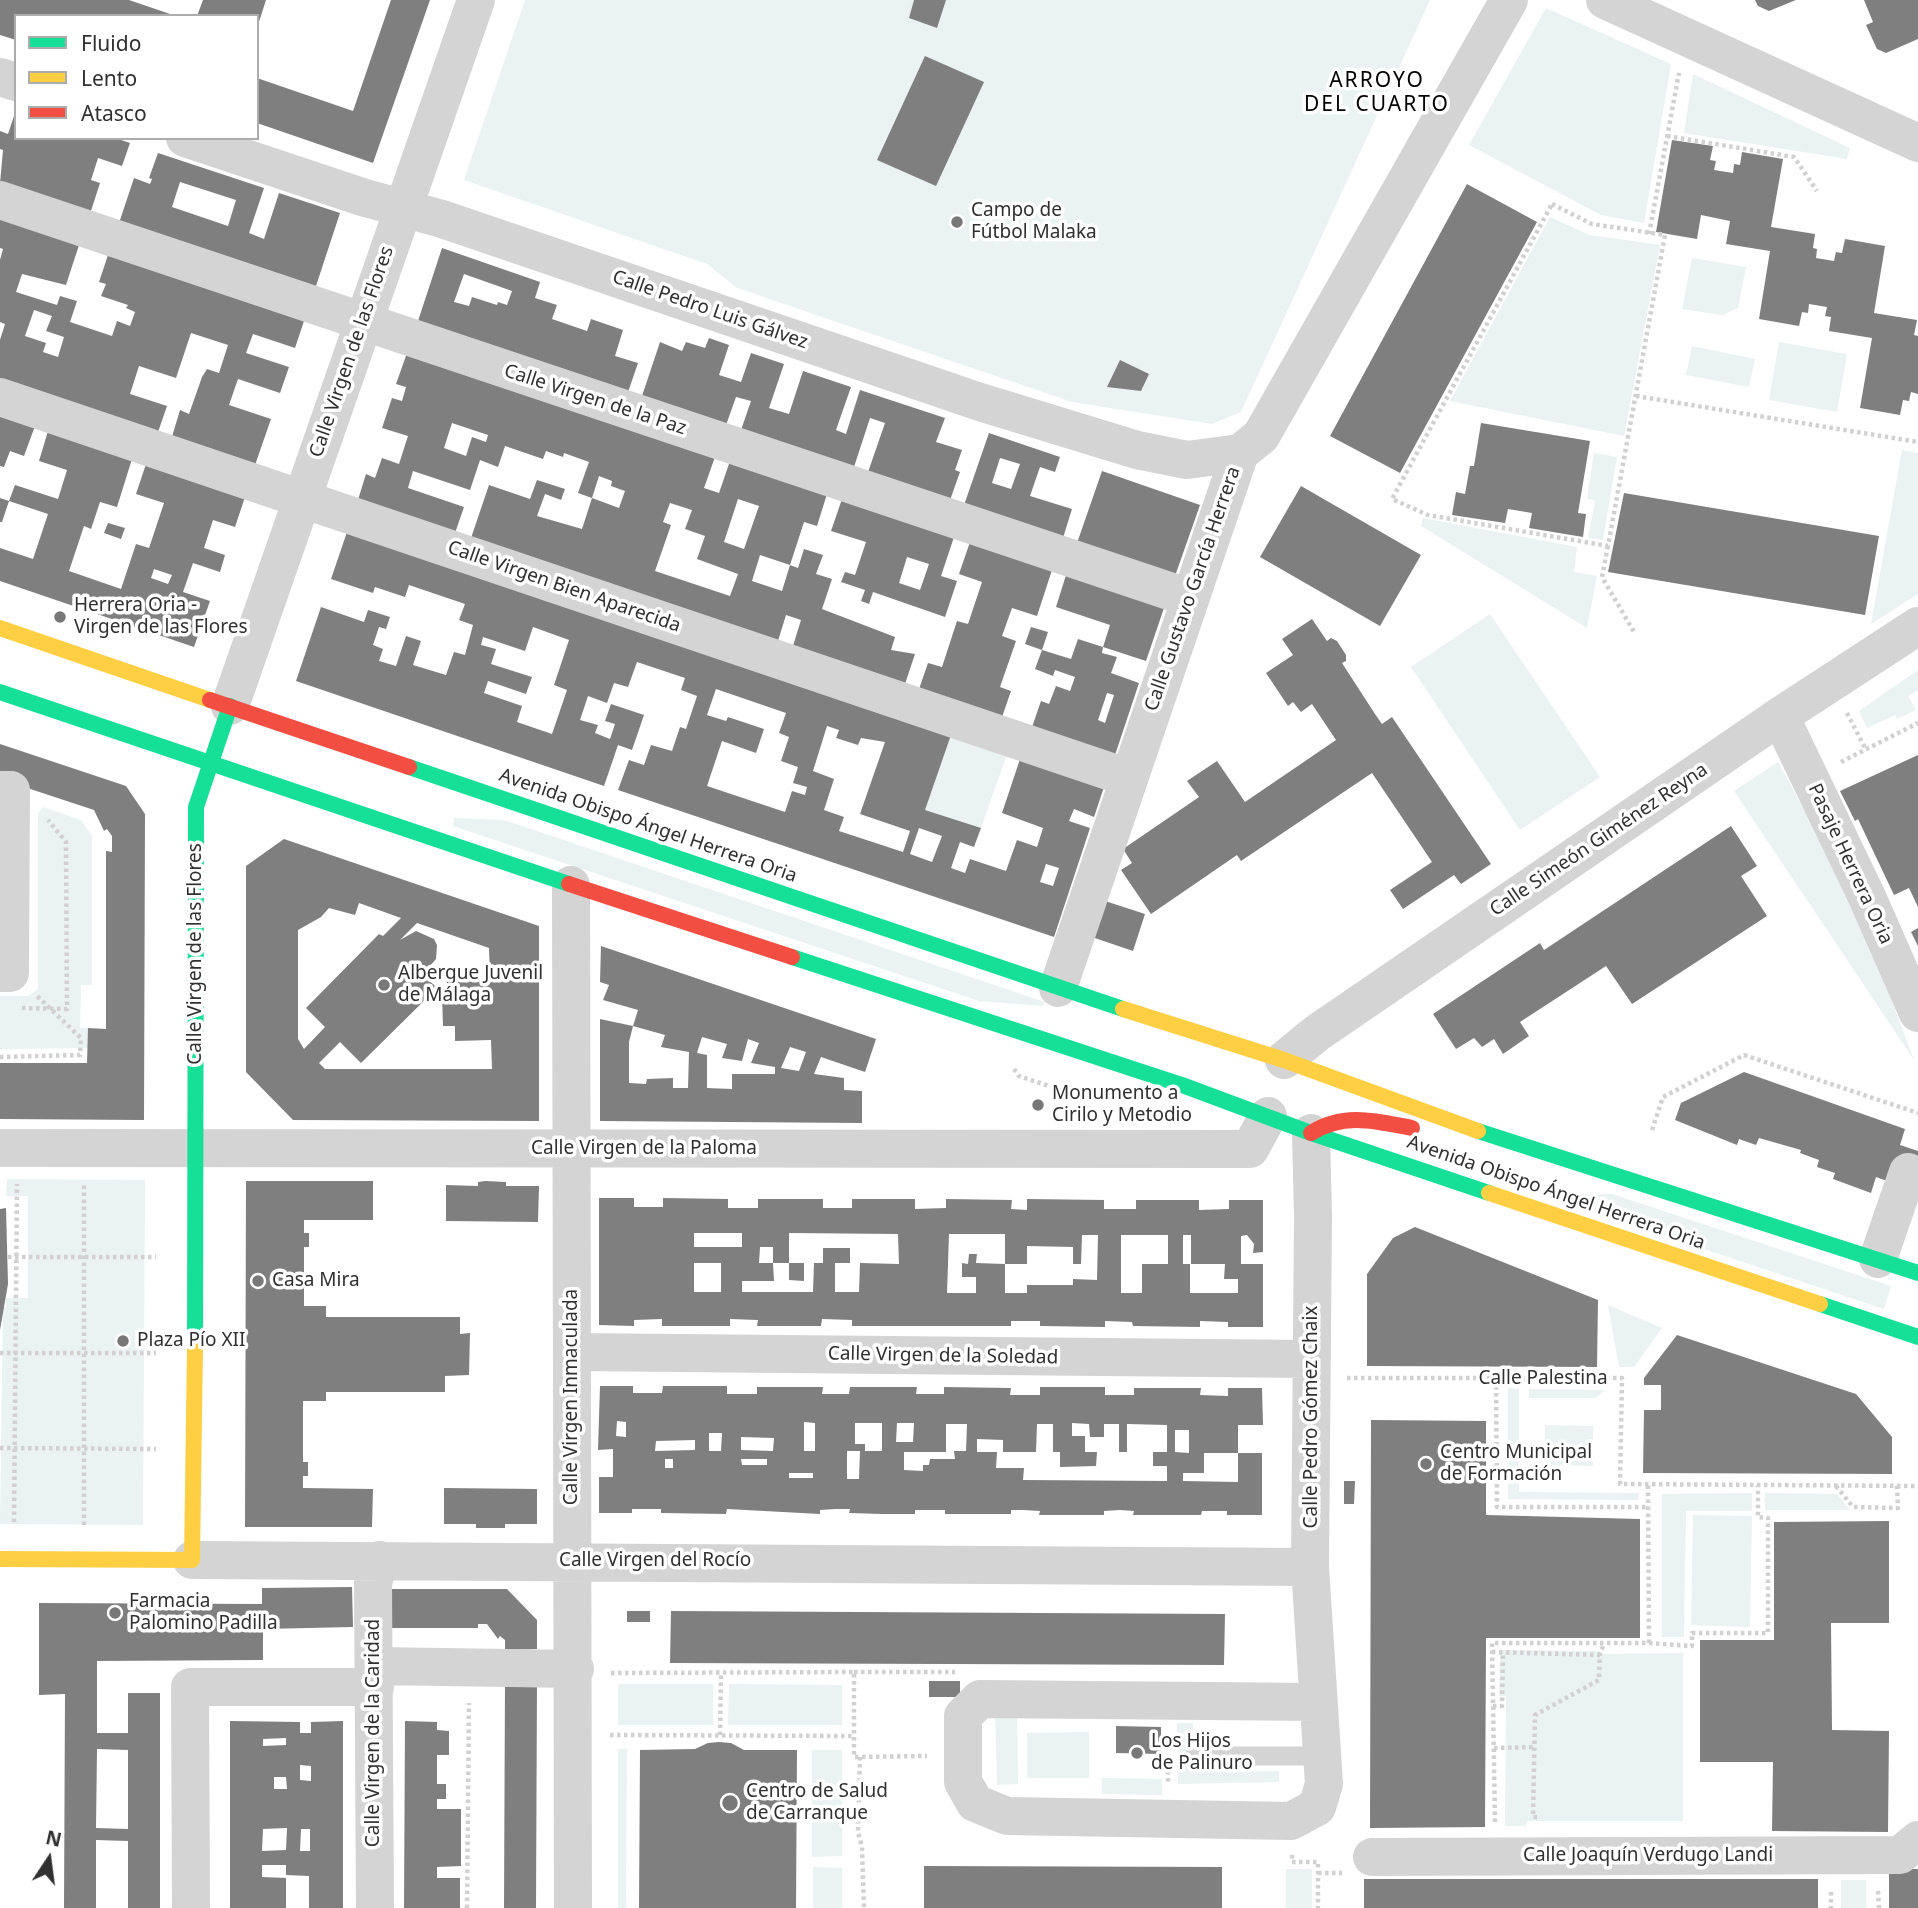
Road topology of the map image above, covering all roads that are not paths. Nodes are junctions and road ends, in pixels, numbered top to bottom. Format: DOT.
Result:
graph roads {
  1 [pos="476,0"];
  2 [pos="1509,0"];
  3 [pos="1605,0"];
  4 [pos="191,140"];
  5 [pos="1918,143"];
  6 [pos="0,200"];
  7 [pos="402,208"];
  8 [pos="362,321"];
  9 [pos="0,397"];
  10 [pos="1240,453"];
  11 [pos="301,499"];
  12 [pos="1190,598"];
  13 [pos="1918,626"];
  14 [pos="0,628"];
  15 [pos="0,692"];
  16 [pos="230,706"];
  17 [pos="1780,716"];
  18 [pos="211,762"];
  19 [pos="1129,778"];
  20 [pos="5,790"];
  21 [pos="571,885"];
  22 [pos="8,985"];
  23 [pos="1058,988"];
  24 [pos="1918,1013"];
  25 [pos="1276,1068"];
  26 [pos="1182,1085"];
  27 [pos="1233,1085"];
  28 [pos="1269,1110"];
  29 [pos="1311,1133"];
  30 [pos="1494,1137"];
  31 [pos="1915,1144"];
  32 [pos="197,1148"];
  33 [pos="0,1149"];
  34 [pos="570,1149"];
  35 [pos="1878,1259"];
  36 [pos="1918,1273"];
  37 [pos="1918,1337"];
  38 [pos="573,1352"];
  39 [pos="1312,1369"];
  40 [pos="0,1559"];
  41 [pos="192,1560"];
  42 [pos="380,1560"];
  43 [pos="573,1561"];
  44 [pos="1310,1567"];
  45 [pos="592,1671"];
  46 [pos="375,1676"];
  47 [pos="1318,1702"];
  48 [pos="1194,1756"];
  49 [pos="1324,1756"];
  50 [pos="1918,1840"];
  51 [pos="1372,1857"];
  52 [pos="191,1908"];
  53 [pos="374,1908"];
  54 [pos="573,1908"];
  1 -- 7 [label="street, Calle Virgen de las Flores"];
  2 -- 10 [label="street, Calle Gustavo García Herrera"];
  3 -- 5 [label="street"];
  4 -- 7 [label="street, Calle Pedro Luis Gálvez"];
  6 -- 8 [label="street, Calle Virgen de la Paz"];
  7 -- 8 [label="street, Calle Virgen de las Flores"];
  7 -- 10 [label="street, Calle Pedro Luis Gálvez"];
  8 -- 11 [label="street, Calle Virgen de las Flores"];
  8 -- 12 [label="street, Calle Virgen de la Paz"];
  9 -- 11 [label="street, Calle Virgen Bien Aparecida"];
  10 -- 12 [label="street, Calle Gustavo García Herrera"];
  11 -- 16 [label="street, Calle Virgen de las Flores"];
  11 -- 19 [label="street, Calle Virgen Bien Aparecida"];
  12 -- 19 [label="street, Calle Gustavo García Herrera"];
  13 -- 17 [label="street, Calle Simeón Giménez Reyna"];
  14 -- 16 [label="main road, Avenida Obispo Ángel Herrera Oria"];
  15 -- 18 [label="main road, Avenida Obispo Ángel Herrera Oria"];
  16 -- 18 [label="main road, Calle Virgen de las Flores"];
  16 -- 23 [label="main road, Avenida Obispo Ángel Herrera Oria"];
  17 -- 24 [label="street, Pasaje Herrera Oria"];
  17 -- 25 [label="street, Calle Simeón Giménez Reyna"];
  18 -- 21 [label="main road, Avenida Obispo Ángel Herrera Oria"];
  18 -- 32 [label="main road, Calle Virgen de las Flores"];
  19 -- 23 [label="street, Calle Gustavo García Herrera"];
  20 -- 22 [label="street"];
  21 -- 26 [label="main road, Avenida Obispo Ángel Herrera Oria"];
  21 -- 34 [label="street, Calle Virgen Inmaculada"];
  23 -- 25 [label="main road, Avenida Obispo Ángel Herrera Oria"];
  25 -- 30 [label="main road, Avenida Obispo Ángel Herrera Oria"];
  26 -- 27 [label="main road, Avenida Obispo Ángel Herrera Oria"];
  26 -- 28 [label="main road, Avenida Obispo Ángel Herrera Oria"];
  28 -- 29 [label="main road, Avenida Obispo Ángel Herrera Oria"];
  28 -- 34 [label="street, Calle Virgen de la Paloma"];
  29 -- 30 [label="main road"];
  29 -- 37 [label="main road, Avenida Obispo Ángel Herrera Oria"];
  29 -- 39 [label="street, Calle Pedro Gómez Chaix"];
  30 -- 35 [label="main road, Avenida Obispo Ángel Herrera Oria"];
  31 -- 35 [label="street"];
  32 -- 33 [label="street, Calle Virgen de la Paloma"];
  32 -- 34 [label="street, Calle Virgen de la Paloma"];
  32 -- 41 [label="main road"];
  34 -- 38 [label="street, Calle Virgen Inmaculada"];
  35 -- 36 [label="main road, Avenida Obispo Ángel Herrera Oria"];
  38 -- 39 [label="street, Calle Virgen de la Soledad"];
  38 -- 43 [label="street, Calle Virgen Inmaculada"];
  39 -- 44 [label="street, Calle Pedro Gómez Chaix"];
  40 -- 41 [label="main road, Calle Virgen del Rocío"];
  41 -- 42 [label="street, Calle Virgen del Rocío"];
  42 -- 43 [label="street, Calle Virgen del Rocío"];
  42 -- 46 [label="street, Calle Virgen de la Caridad"];
  43 -- 44 [label="street, Calle Virgen del Rocío"];
  43 -- 45 [label="street, Calle Virgen Inmaculada"];
  44 -- 47 [label="street, Calle Pedro Gómez Chaix"];
  45 -- 46 [label="street"];
  45 -- 54 [label="street, Calle Virgen Inmaculada"];
  46 -- 52 [label="street"];
  46 -- 53 [label="street, Calle Virgen de la Caridad"];
  47 -- 49 [label="street, Calle Pedro Gómez Chaix"];
  47 -- 49 [label="street, Calle Pedro Gómez Chaix"];
  48 -- 49 [label="lane"];
  50 -- 51 [label="street, Calle Joaquín Verdugo Landi"];
}
